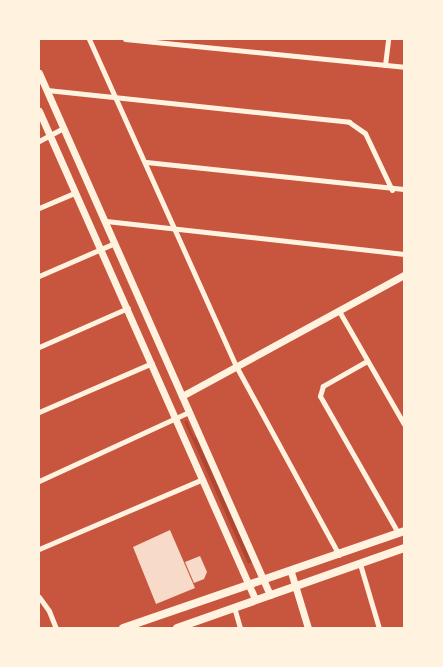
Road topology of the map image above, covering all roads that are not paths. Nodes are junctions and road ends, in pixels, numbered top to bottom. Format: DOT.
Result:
graph roads {
  1 [pos="89,39"];
  2 [pos="125,39"];
  3 [pos="388,39"];
  4 [pos="385,65"];
  5 [pos="404,67"];
  6 [pos="39,73"];
  7 [pos="47,90"];
  8 [pos="114,96"];
  9 [pos="39,112"];
  10 [pos="62,130"];
  11 [pos="49,136"];
  12 [pos="39,141"];
  13 [pos="146,162"];
  14 [pos="392,190"];
  15 [pos="404,190"];
  16 [pos="74,193"];
  17 [pos="39,208"];
  18 [pos="106,221"];
  19 [pos="172,226"];
  20 [pos="116,243"];
  21 [pos="100,249"];
  22 [pos="404,254"];
  23 [pos="404,275"];
  24 [pos="39,276"];
  25 [pos="128,308"];
  26 [pos="339,311"];
  27 [pos="39,347"];
  28 [pos="367,361"];
  29 [pos="152,363"];
  30 [pos="236,366"];
  31 [pos="182,396"];
  32 [pos="39,412"];
  33 [pos="189,412"];
  34 [pos="176,418"];
  35 [pos="404,424"];
  36 [pos="203,479"];
  37 [pos="39,481"];
  38 [pos="401,532"];
  39 [pos="404,548"];
  40 [pos="39,549"];
  41 [pos="339,556"];
  42 [pos="360,564"];
  43 [pos="290,572"];
  44 [pos="264,581"];
  45 [pos="251,586"];
  46 [pos="295,586"];
  47 [pos="270,595"];
  48 [pos="39,598"];
  49 [pos="255,599"];
  50 [pos="190,606"];
  51 [pos="234,607"];
  52 [pos="194,621"];
  53 [pos="56,628"];
  54 [pos="123,628"];
  55 [pos="177,628"];
  56 [pos="240,628"];
  57 [pos="308,628"];
  58 [pos="379,628"];
  1 -- 8 [label="street"];
  2 -- 4 [label="street"];
  3 -- 4 [label="street"];
  4 -- 5 [label="street"];
  6 -- 7 [label="street"];
  7 -- 8 [label="street"];
  7 -- 10 [label="street"];
  8 -- 13 [label="street"];
  8 -- 14 [label="street"];
  9 -- 11 [label="street"];
  10 -- 11 [label="street"];
  10 -- 18 [label="street"];
  11 -- 12 [label="street"];
  11 -- 16 [label="street"];
  13 -- 14 [label="street"];
  13 -- 19 [label="street"];
  14 -- 15 [label="street"];
  16 -- 17 [label="street"];
  16 -- 21 [label="street"];
  18 -- 19 [label="street"];
  18 -- 20 [label="street"];
  19 -- 22 [label="street"];
  19 -- 30 [label="street"];
  20 -- 21 [label="street"];
  20 -- 31 [label="street"];
  21 -- 24 [label="street"];
  21 -- 25 [label="street"];
  23 -- 26 [label="street"];
  25 -- 27 [label="street"];
  25 -- 29 [label="street"];
  26 -- 28 [label="street"];
  26 -- 30 [label="street"];
  28 -- 35 [label="street"];
  28 -- 38 [label="street"];
  29 -- 32 [label="street"];
  29 -- 34 [label="street"];
  30 -- 31 [label="street"];
  30 -- 41 [label="street"];
  31 -- 33 [label="street"];
  33 -- 34 [label="street"];
  33 -- 44 [label="street"];
  34 -- 36 [label="street"];
  34 -- 37 [label="street"];
  36 -- 40 [label="street"];
  36 -- 45 [label="street"];
  38 -- 41 [label="main road"];
  39 -- 42 [label="main road"];
  41 -- 43 [label="main road"];
  42 -- 46 [label="main road"];
  42 -- 58 [label="street"];
  43 -- 44 [label="main road"];
  43 -- 46 [label="street"];
  44 -- 45 [label="main road"];
  44 -- 47 [label="street"];
  45 -- 49 [label="street"];
  45 -- 50 [label="main road"];
  46 -- 47 [label="main road"];
  46 -- 57 [label="street"];
  47 -- 49 [label="main road"];
  48 -- 53 [label="street"];
  49 -- 51 [label="main road"];
  50 -- 52 [label="main road"];
  50 -- 54 [label="main road"];
  51 -- 52 [label="main road"];
  51 -- 56 [label="street"];
  52 -- 55 [label="main road"];
}
